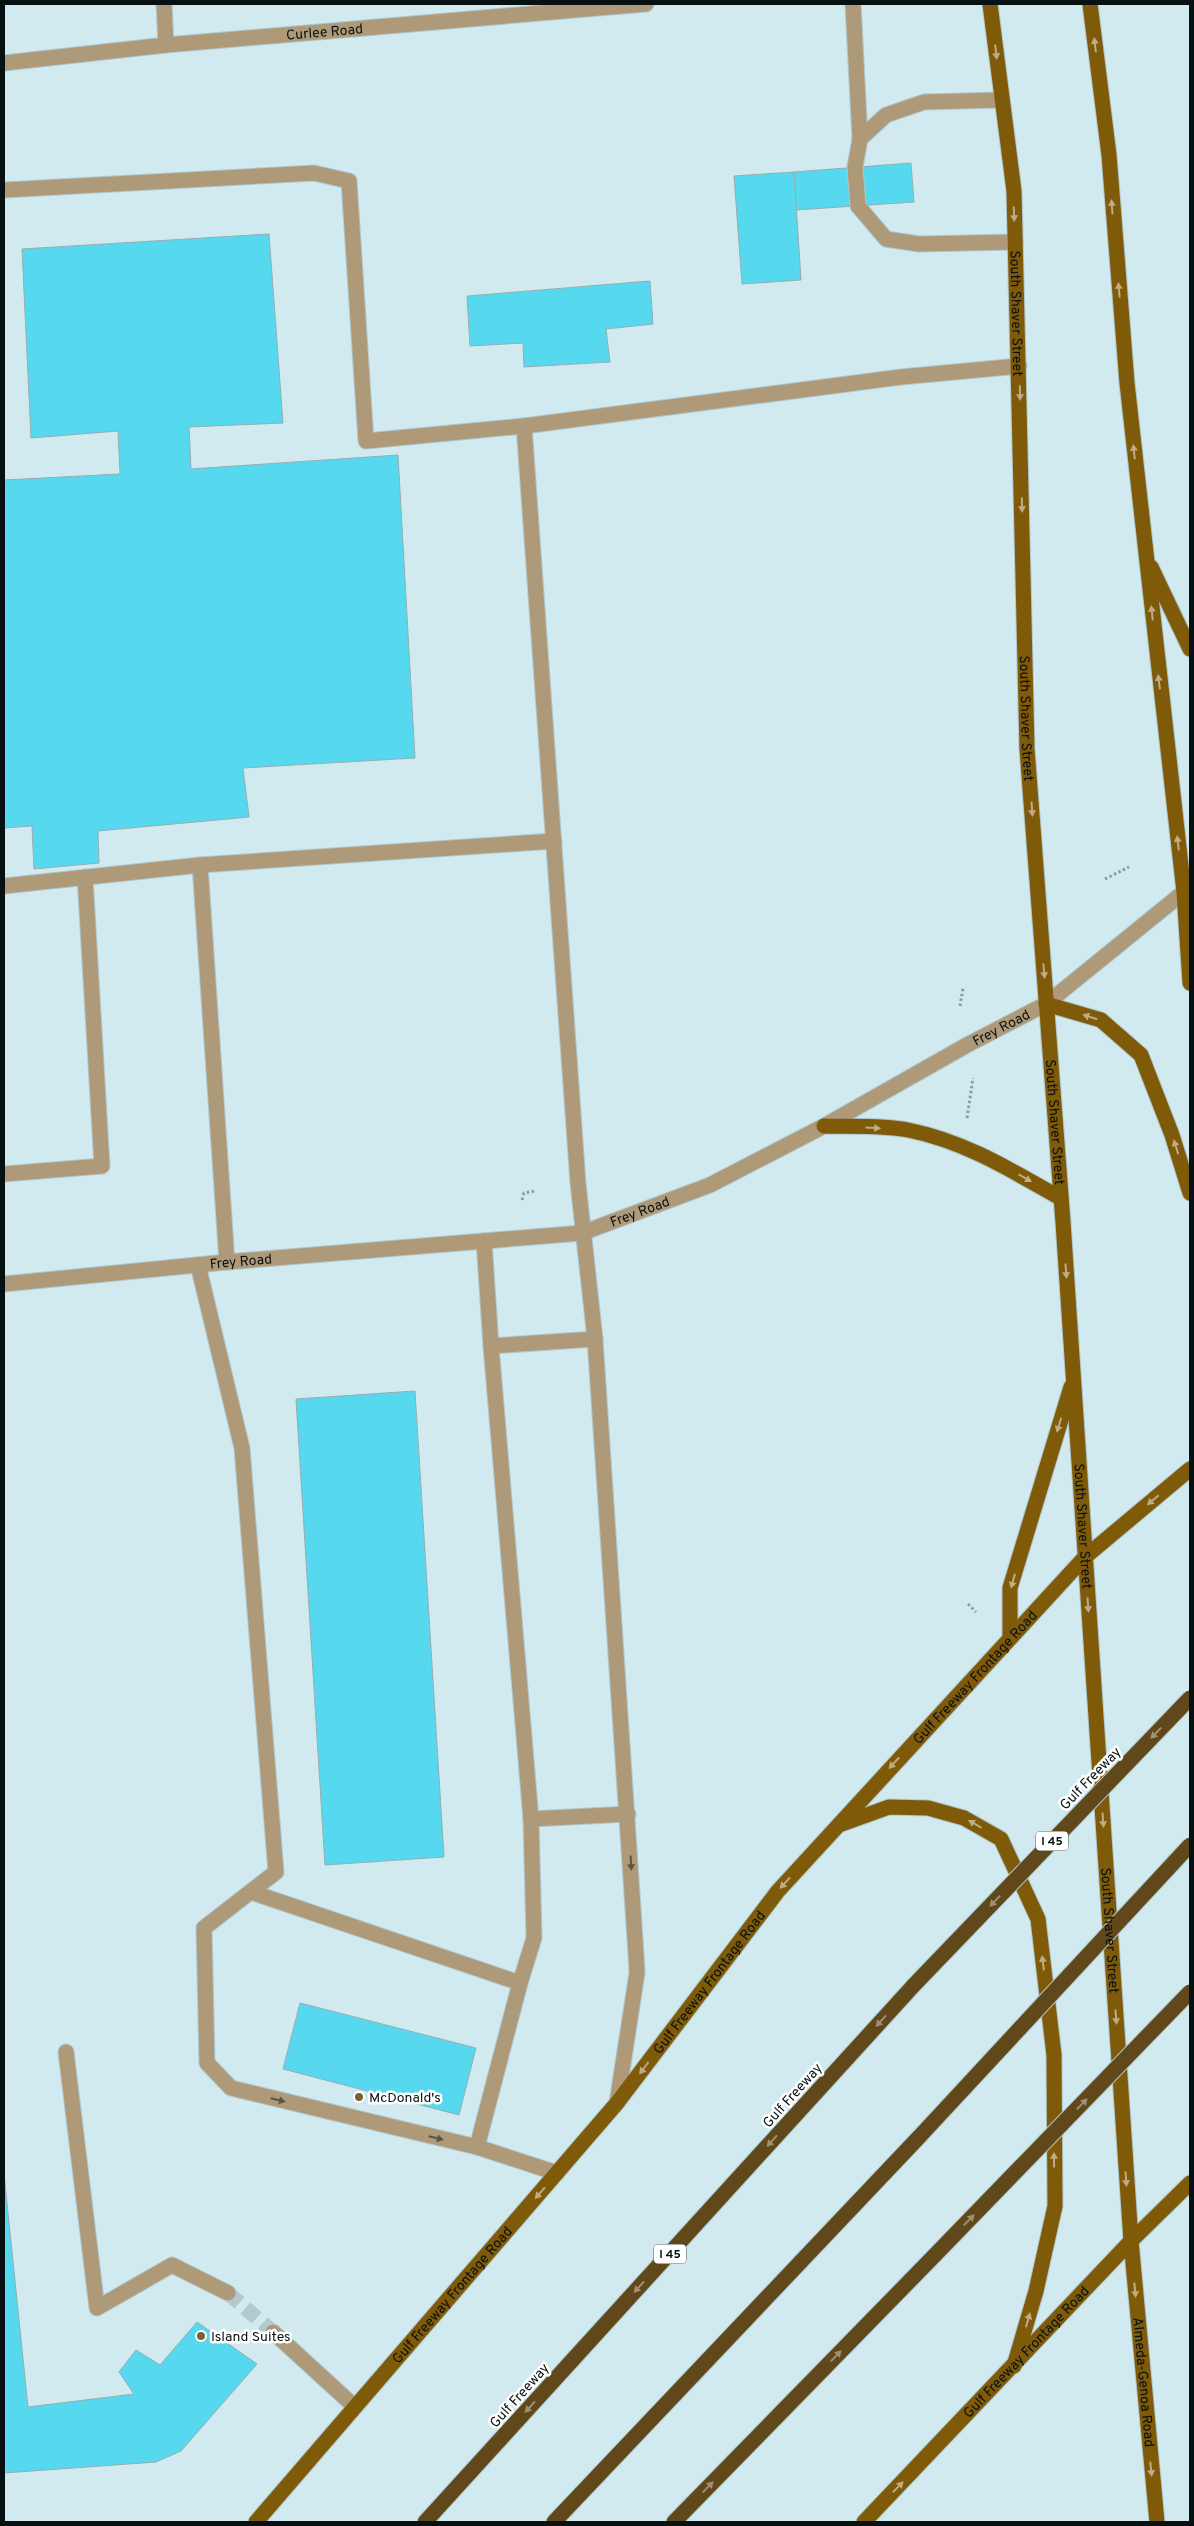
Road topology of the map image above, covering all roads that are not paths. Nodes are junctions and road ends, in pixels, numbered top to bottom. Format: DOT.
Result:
graph roads {
  1 [pos="164,4"];
  2 [pos="646,4"];
  3 [pos="853,4"];
  4 [pos="990,4"];
  5 [pos="1090,4"];
  6 [pos="166,45"];
  7 [pos="4,62"];
  8 [pos="1002,100"];
  9 [pos="860,139"];
  10 [pos="4,190"];
  11 [pos="1015,242"];
  12 [pos="1020,366"];
  13 [pos="524,426"];
  14 [pos="1145,555"];
  15 [pos="1190,649"];
  16 [pos="554,841"];
  17 [pos="200,865"];
  18 [pos="84,877"];
  19 [pos="4,886"];
  20 [pos="1187,889"];
  21 [pos="1190,983"];
  22 [pos="1046,1004"];
  23 [pos="824,1126"];
  24 [pos="4,1174"];
  25 [pos="1190,1193"];
  26 [pos="1060,1198"];
  27 [pos="582,1232"];
  28 [pos="484,1240"];
  29 [pos="227,1262"];
  30 [pos="198,1265"];
  31 [pos="4,1284"];
  32 [pos="596,1339"];
  33 [pos="491,1346"];
  34 [pos="1073,1379"];
  35 [pos="1190,1469"];
  36 [pos="1085,1557"];
  37 [pos="1010,1636"];
  38 [pos="1190,1698"];
  39 [pos="628,1814"];
  40 [pos="531,1819"];
  41 [pos="835,1827"];
  42 [pos="1190,1845"];
  43 [pos="251,1892"];
  44 [pos="520,1983"];
  45 [pos="1190,1992"];
  46 [pos="66,2052"];
  47 [pos="617,2103"];
  48 [pos="477,2147"];
  49 [pos="557,2174"];
  50 [pos="1190,2183"];
  51 [pos="1131,2241"];
  52 [pos="228,2294"];
  53 [pos="273,2332"];
  54 [pos="1014,2366"];
  55 [pos="356,2407"];
  56 [pos="256,2522"];
  57 [pos="425,2522"];
  58 [pos="554,2522"];
  59 [pos="674,2522"];
  60 [pos="864,2522"];
  61 [pos="1157,2522"];
  1 -- 6 [label="street"];
  2 -- 6 [label="street, Curlee Road"];
  3 -- 9 [label="street"];
  4 -- 8 [label="main road, South Shaver Street, one-way"];
  14 -- 5 [label="main road, one-way"];
  6 -- 7 [label="street, Curlee Road"];
  8 -- 9 [label="street"];
  8 -- 11 [label="main road, South Shaver Street, one-way"];
  9 -- 11 [label="street"];
  10 -- 13 [label="street"];
  11 -- 12 [label="main road, South Shaver Street"];
  12 -- 13 [label="street"];
  12 -- 22 [label="main road, South Shaver Street, one-way"];
  13 -- 16 [label="street"];
  14 -- 15 [label="main road"];
  20 -- 14 [label="main road, one-way"];
  16 -- 17 [label="street"];
  16 -- 27 [label="street"];
  17 -- 18 [label="street"];
  17 -- 29 [label="street"];
  18 -- 19 [label="street"];
  18 -- 24 [label="street"];
  20 -- 21 [label="main road"];
  20 -- 22 [label="street, Frey Road"];
  22 -- 23 [label="street, Frey Road"];
  25 -- 22 [label="main road, one-way"];
  22 -- 26 [label="main road, South Shaver Street"];
  23 -- 26 [label="main road, one-way"];
  23 -- 27 [label="street, Frey Road"];
  26 -- 34 [label="main road, South Shaver Street, one-way"];
  27 -- 28 [label="street, Frey Road"];
  27 -- 32 [label="street"];
  28 -- 29 [label="street, Frey Road"];
  28 -- 33 [label="street"];
  29 -- 30 [label="street, Frey Road"];
  30 -- 31 [label="street, Frey Road"];
  30 -- 43 [label="street"];
  32 -- 33 [label="street"];
  32 -- 39 [label="street"];
  33 -- 40 [label="street"];
  34 -- 36 [label="main road, South Shaver Street"];
  34 -- 37 [label="main road, one-way"];
  35 -- 36 [label="main road, Gulf Freeway Frontage Road, one-way"];
  36 -- 37 [label="main road, Gulf Freeway Frontage Road"];
  36 -- 51 [label="main road, South Shaver Street, one-way"];
  37 -- 41 [label="main road, Gulf Freeway Frontage Road, one-way"];
  38 -- 57 [label="highway, Gulf Freeway / I 45, one-way, bridge"];
  39 -- 40 [label="street"];
  39 -- 47 [label="street, one-way"];
  40 -- 44 [label="street"];
  41 -- 47 [label="main road, Gulf Freeway Frontage Road, one-way"];
  54 -- 41 [label="main road, one-way"];
  42 -- 58 [label="highway, bridge"];
  43 -- 44 [label="street"];
  43 -- 48 [label="street, one-way"];
  44 -- 48 [label="street"];
  59 -- 45 [label="highway, one-way, bridge"];
  46 -- 52 [label="street"];
  47 -- 49 [label="main road, Gulf Freeway Frontage Road"];
  48 -- 49 [label="street"];
  49 -- 55 [label="main road, Gulf Freeway Frontage Road, one-way"];
  50 -- 51 [label="main road, Gulf Freeway Frontage Road"];
  51 -- 54 [label="main road, Gulf Freeway Frontage Road"];
  51 -- 61 [label="main road, Almeda-Genoa Road, one-way"];
  53 -- 55 [label="street"];
  60 -- 54 [label="main road, Gulf Freeway Frontage Road, one-way"];
  55 -- 56 [label="main road, Gulf Freeway Frontage Road"];
}
